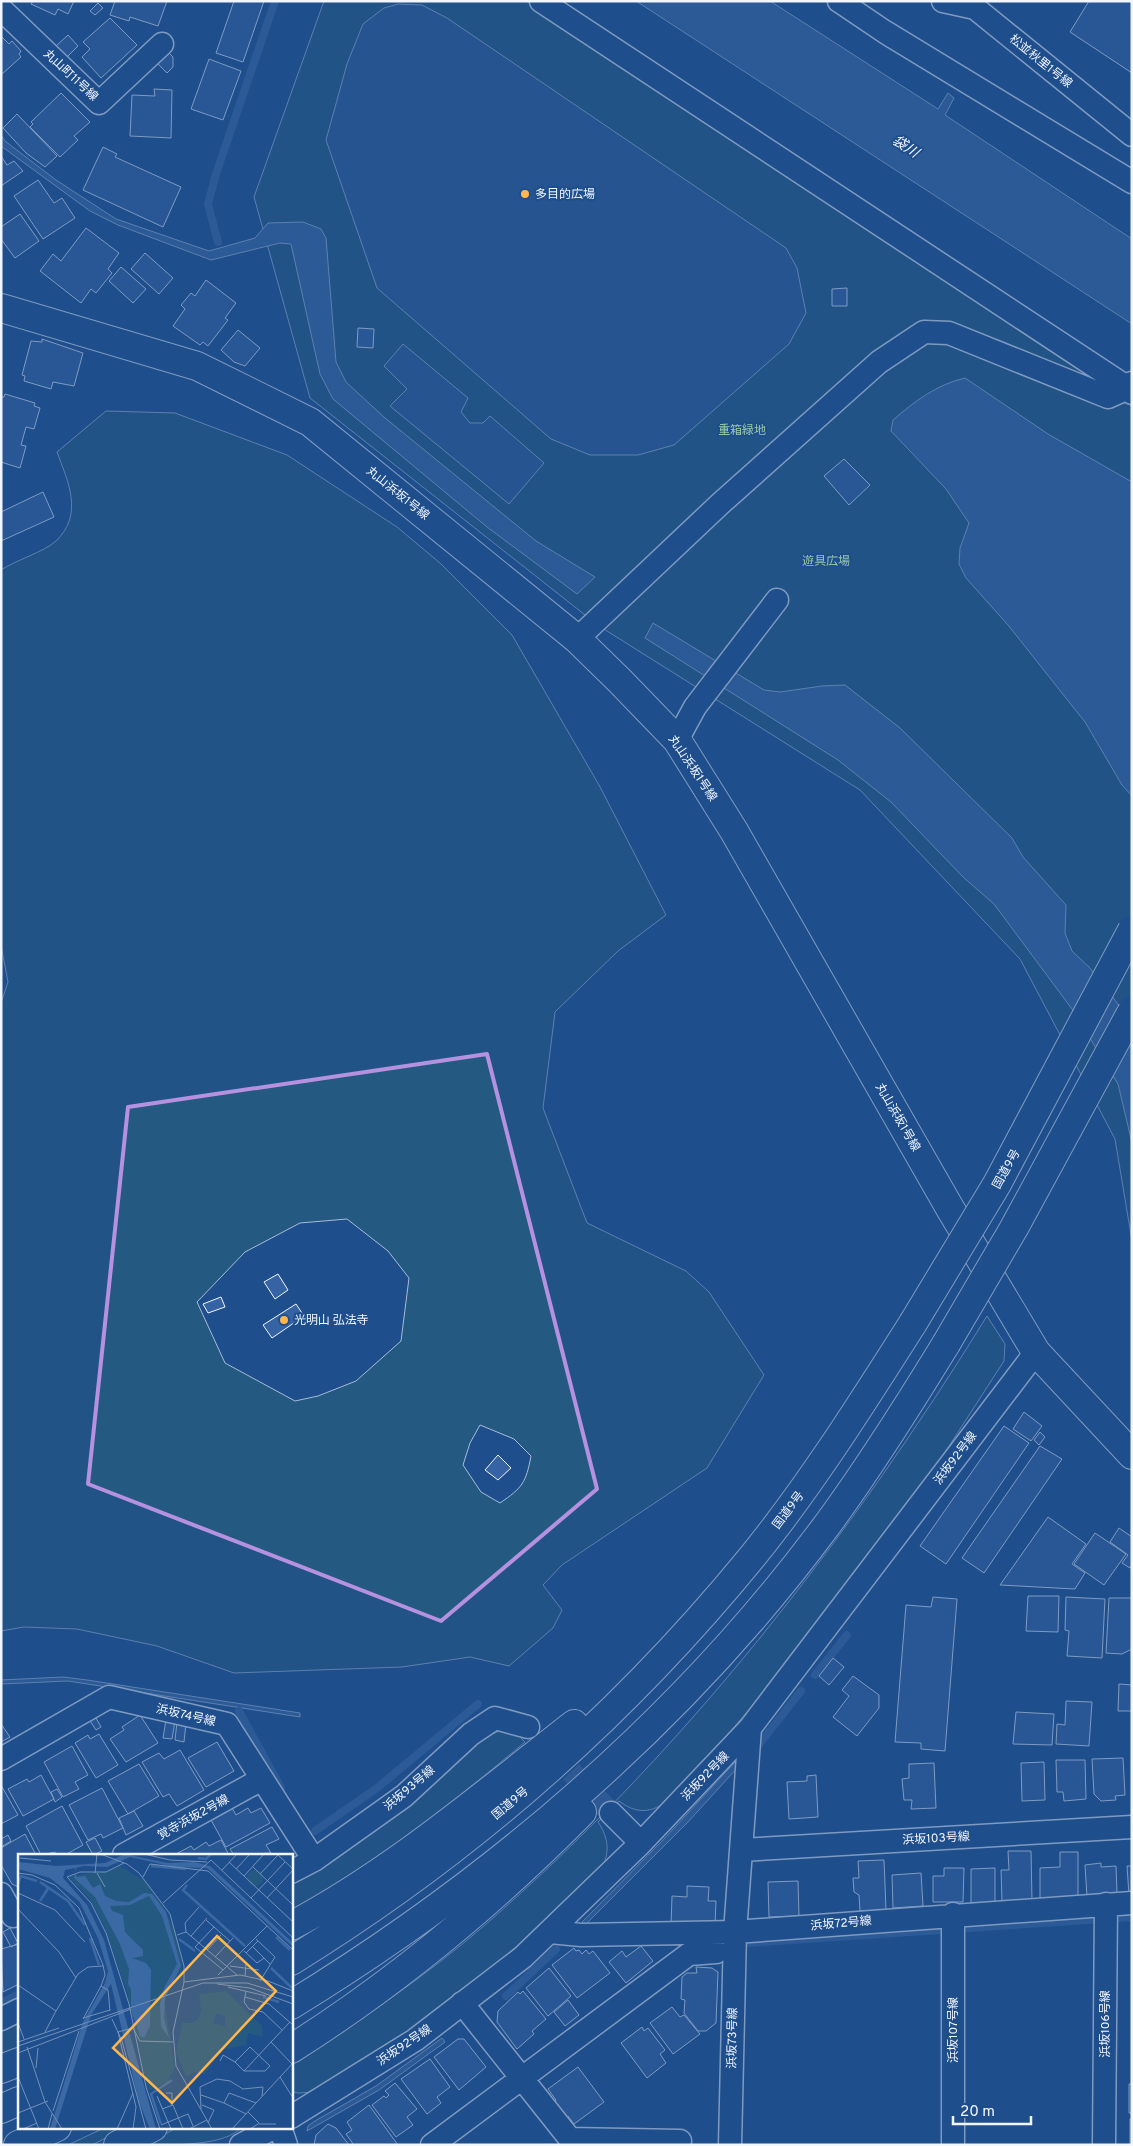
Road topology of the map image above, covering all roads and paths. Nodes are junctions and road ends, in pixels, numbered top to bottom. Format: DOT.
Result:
graph roads {
  1 [pos="541,1"];
  2 [pos="839,1"];
  3 [pos="944,1"];
  4 [pos="1,9"];
  5 [pos="162,44"];
  6 [pos="1132,136"];
  7 [pos="1132,182"];
  8 [pos="1,308"];
  9 [pos="1130,388"];
  10 [pos="777,600"];
  11 [pos="577,639"];
  12 [pos="677,740"];
  13 [pos="1132,930"];
  14 [pos="1132,1011"];
  15 [pos="1036,1352"];
  16 [pos="1132,1455"];
  17 [pos="676,1644"];
  18 [pos="706,1670"];
  19 [pos="528,1727"];
  20 [pos="750,1728"];
  21 [pos="1,1759"];
  22 [pos="262,1779"];
  23 [pos="611,1813"];
  24 [pos="1132,1827"];
  25 [pos="641,1843"];
  26 [pos="741,1850"];
  27 [pos="126,1854"];
  28 [pos="314,1860"];
  29 [pos="292,1871"];
  30 [pos="1,1894"];
  31 [pos="1132,1903"];
  32 [pos="1106,1904"];
  33 [pos="953,1914"];
  34 [pos="11,1917"];
  35 [pos="292,1925"];
  36 [pos="550,1932"];
  37 [pos="735,1932"];
  38 [pos="716,1952"];
  39 [pos="292,1960"];
  40 [pos="462,2003"];
  41 [pos="292,2004"];
  42 [pos="18,2010"];
  43 [pos="1,2019"];
  44 [pos="292,2048"];
  45 [pos="18,2062"];
  46 [pos="1,2069"];
  47 [pos="520,2078"];
  48 [pos="18,2101"];
  49 [pos="1,2109"];
  50 [pos="292,2116"];
  51 [pos="56,2128"];
  52 [pos="151,2128"];
  53 [pos="273,2128"];
  54 [pos="280,2128"];
  55 [pos="680,2141"];
  56 [pos="18,2145"];
  57 [pos="118,2145"];
  58 [pos="241,2145"];
  59 [pos="286,2145"];
  60 [pos="432,2145"];
  61 [pos="730,2145"];
  62 [pos="953,2145"];
  63 [pos="1104,2145"];
  1 -- 9 [label="street"];
  2 -- 7 [label="street"];
  3 -- 6 [label="street, 松並秋里1号線"];
  4 -- 5 [label="street, 丸山町11号線"];
  8 -- 11 [label="main road, 丸山浜坂1号線"];
  9 -- 11 [label="street"];
  10 -- 12 [label="street"];
  11 -- 12 [label="main road, 丸山浜坂1号線"];
  12 -- 15 [label="main road, 丸山浜坂1号線"];
  13 -- 17 [label="main road, 国道9号, bridge"];
  14 -- 18 [label="main road, bridge"];
  15 -- 16 [label="main road, 丸山浜坂1号線"];
  15 -- 20 [label="street, 浜坂92号線"];
  17 -- 35 [label="main road"];
  17 -- 39 [label="main road, 国道9号"];
  18 -- 41 [label="main road"];
  18 -- 44 [label="main road"];
  19 -- 28 [label="street, 浜坂93号線"];
  20 -- 25 [label="street, 浜坂92号線"];
  20 -- 26 [label="street, 浜坂73号線"];
  21 -- 22 [label="street, 浜坂74号線"];
  22 -- 27 [label="street, 覚寺浜坂2号線"];
  22 -- 28 [label="street, 浜坂74号線"];
  23 -- 25 [label="street"];
  24 -- 26 [label="street, 浜坂103号線"];
  25 -- 36 [label="street, 浜坂92号線"];
  26 -- 37 [label="street, 浜坂73号線"];
  28 -- 29 [label="street, 浜坂93号線"];
  30 -- 34 [label="street"];
  31 -- 32 [label="street, 浜坂72号線"];
  32 -- 33 [label="street, 浜坂72号線"];
  32 -- 63 [label="street, 浜坂106号線"];
  33 -- 37 [label="street, 浜坂72号線"];
  33 -- 62 [label="street, 浜坂107号線"];
  36 -- 37 [label="street, 浜坂72号線"];
  36 -- 40 [label="street, 浜坂92号線"];
  37 -- 61 [label="street, 浜坂73号線"];
  38 -- 47 [label="street"];
  40 -- 47 [label="street"];
  40 -- 50 [label="street, 浜坂92号線"];
  42 -- 43 [label="street"];
  45 -- 46 [label="main road"];
  47 -- 55 [label="street"];
  47 -- 60 [label="street"];
  48 -- 49 [label="main road"];
  51 -- 56 [label="main road"];
  52 -- 57 [label="main road"];
  53 -- 58 [label="street"];
  54 -- 59 [label="street"];
}
